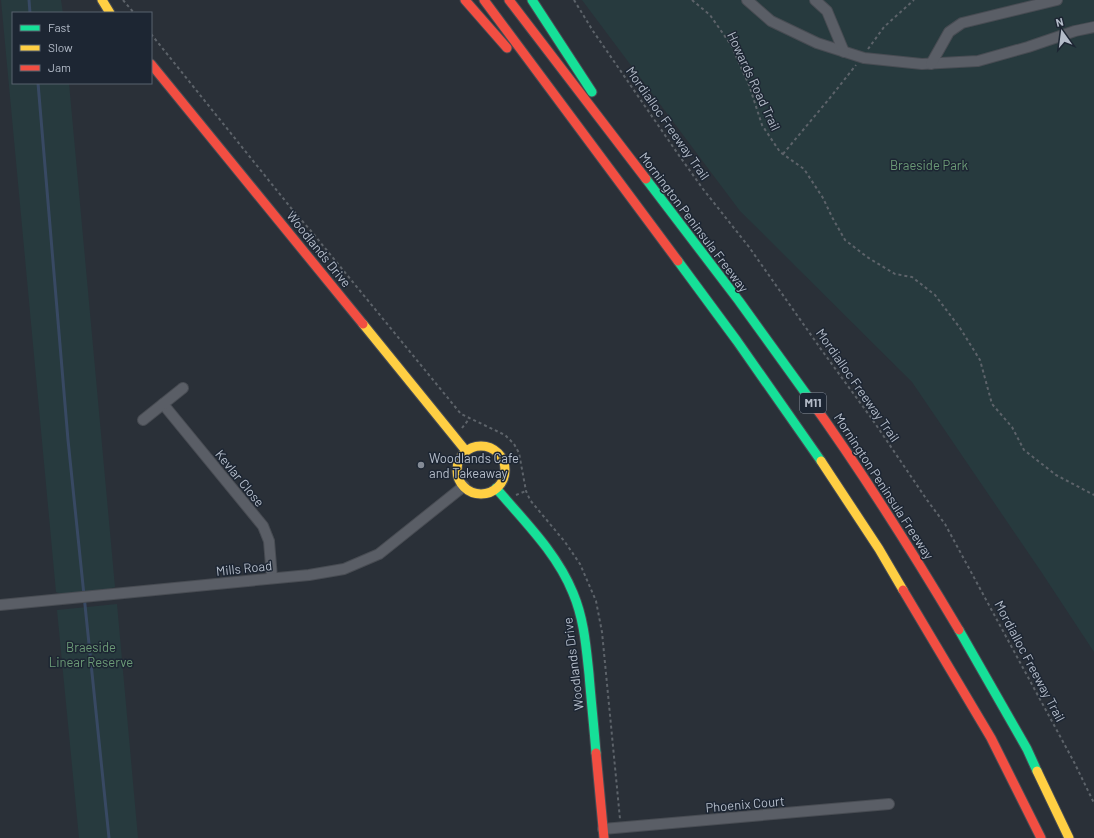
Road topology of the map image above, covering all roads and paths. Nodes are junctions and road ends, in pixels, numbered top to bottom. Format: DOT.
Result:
graph roads {
  1 [pos="102,0"];
  2 [pos="124,0"];
  3 [pos="465,0"];
  4 [pos="484,0"];
  5 [pos="509,0"];
  6 [pos="532,0"];
  7 [pos="574,0"];
  8 [pos="692,0"];
  9 [pos="747,0"];
  10 [pos="815,0"];
  11 [pos="914,0"];
  12 [pos="1057,0"];
  13 [pos="109,12"];
  14 [pos="133,12"];
  15 [pos="1094,27"];
  16 [pos="152,35"];
  17 [pos="844,52"];
  18 [pos="861,57"];
  19 [pos="931,64"];
  20 [pos="152,65"];
  21 [pos="593,146"];
  22 [pos="783,154"];
  23 [pos="182,388"];
  24 [pos="163,404"];
  25 [pos="469,419"];
  26 [pos="143,420"];
  27 [pos="834,433"];
  28 [pos="466,451"];
  29 [pos="464,486"];
  30 [pos="496,488"];
  31 [pos="1094,495"];
  32 [pos="272,578"];
  33 [pos="0,605"];
  34 [pos="1094,803"];
  35 [pos="889,804"];
  36 [pos="603,834"];
  37 [pos="1040,838"];
  38 [pos="1069,838"];
  1 -- 13 [label="main road"];
  2 -- 14 [label="path"];
  3 -- 21 [label="main road"];
  4 -- 21 [label="main road, M11"];
  5 -- 27 [label="main road, Mornington Peninsula Freeway / M11"];
  6 -- 27 [label="main road"];
  7 -- 34 [label="path, Mordialloc Freeway Trail"];
  8 -- 22 [label="path, Howards Road Trail"];
  9 -- 17 [label="street"];
  10 -- 17 [label="street"];
  11 -- 18 [label="path"];
  12 -- 19 [label="street"];
  15 -- 19 [label="street"];
  16 -- 25 [label="path"];
  17 -- 18 [label="street"];
  18 -- 19 [label="street"];
  18 -- 22 [label="path"];
  20 -- 28 [label="main road, Woodlands Drive"];
  21 -- 37 [label="main road, M11"];
  22 -- 31 [label="path, Howards Road Trail"];
  23 -- 24 [label="street"];
  24 -- 26 [label="street"];
  24 -- 32 [label="street, Kevlar Close"];
  27 -- 38 [label="main road, Mornington Peninsula Freeway / M11"];
  28 -- 29 [label="main road"];
  28 -- 30 [label="main road"];
  29 -- 30 [label="main road"];
  29 -- 32 [label="street, Mills Road"];
  30 -- 36 [label="main road, Woodlands Drive"];
  32 -- 33 [label="street, Mills Road"];
  35 -- 36 [label="street, Phoenix Court"];
}
